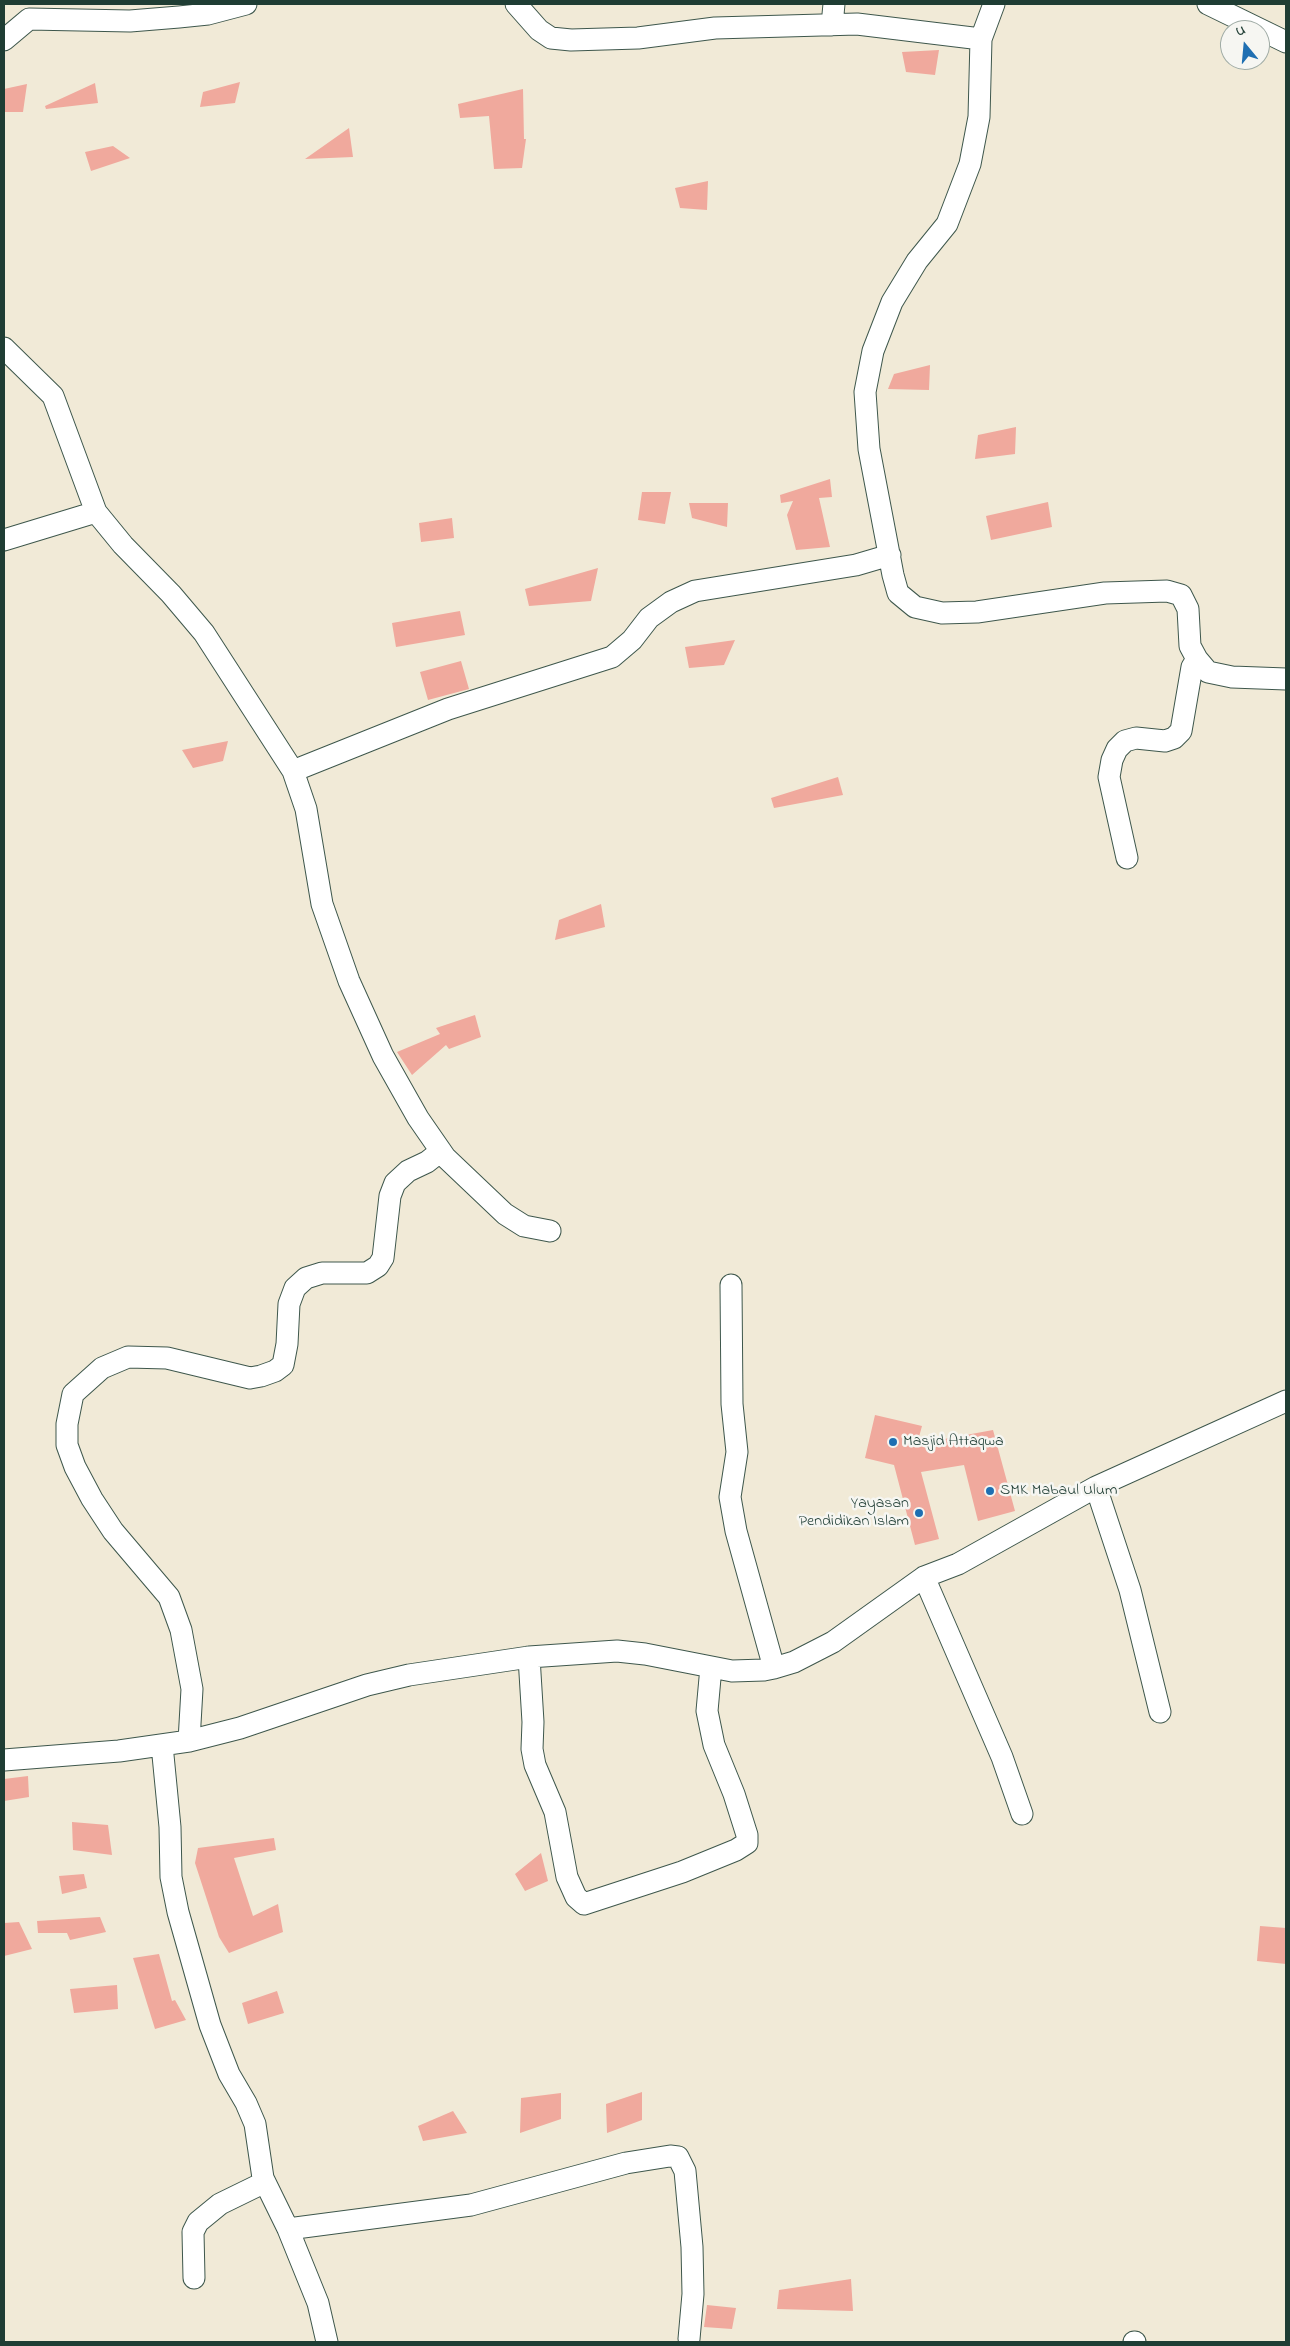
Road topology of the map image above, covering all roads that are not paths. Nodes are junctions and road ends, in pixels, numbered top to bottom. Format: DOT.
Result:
graph roads {
  1 [pos="246,4"];
  2 [pos="516,4"];
  3 [pos="994,4"];
  4 [pos="1208,4"];
  5 [pos="833,14"];
  6 [pos="981,39"];
  7 [pos="4,40"];
  8 [pos="1286,42"];
  9 [pos="4,348"];
  10 [pos="96,512"];
  11 [pos="4,540"];
  12 [pos="890,556"];
  13 [pos="1197,659"];
  14 [pos="1286,679"];
  15 [pos="294,771"];
  16 [pos="1126,858"];
  17 [pos="441,1151"];
  18 [pos="550,1231"];
  19 [pos="731,1285"];
  20 [pos="1286,1401"];
  21 [pos="1096,1487"];
  22 [pos="924,1577"];
  23 [pos="529,1657"];
  24 [pos="711,1667"];
  25 [pos="774,1668"];
  26 [pos="1160,1712"];
  27 [pos="190,1741"];
  28 [pos="162,1745"];
  29 [pos="4,1760"];
  30 [pos="1022,1814"];
  31 [pos="265,2182"];
  32 [pos="288,2229"];
  33 [pos="194,2278"];
  34 [pos="689,2339"];
  35 [pos="327,2342"];
  1 -- 7 [label="street"];
  2 -- 5 [label="street"];
  3 -- 6 [label="street"];
  4 -- 8 [label="street"];
  5 -- 6 [label="street"];
  6 -- 12 [label="street"];
  9 -- 10 [label="street"];
  10 -- 11 [label="street"];
  10 -- 15 [label="street"];
  12 -- 13 [label="street"];
  12 -- 15 [label="street"];
  13 -- 14 [label="street"];
  13 -- 16 [label="street"];
  15 -- 17 [label="street"];
  17 -- 18 [label="street"];
  17 -- 27 [label="street"];
  19 -- 25 [label="street"];
  20 -- 21 [label="street"];
  21 -- 22 [label="street"];
  21 -- 26 [label="street"];
  22 -- 25 [label="street"];
  22 -- 30 [label="street"];
  23 -- 24 [label="street"];
  23 -- 24 [label="street"];
  23 -- 27 [label="street"];
  24 -- 25 [label="street"];
  27 -- 28 [label="street"];
  28 -- 29 [label="street"];
  28 -- 31 [label="street"];
  31 -- 32 [label="street"];
  31 -- 33 [label="street"];
  32 -- 34 [label="street"];
  32 -- 35 [label="street"];
}
